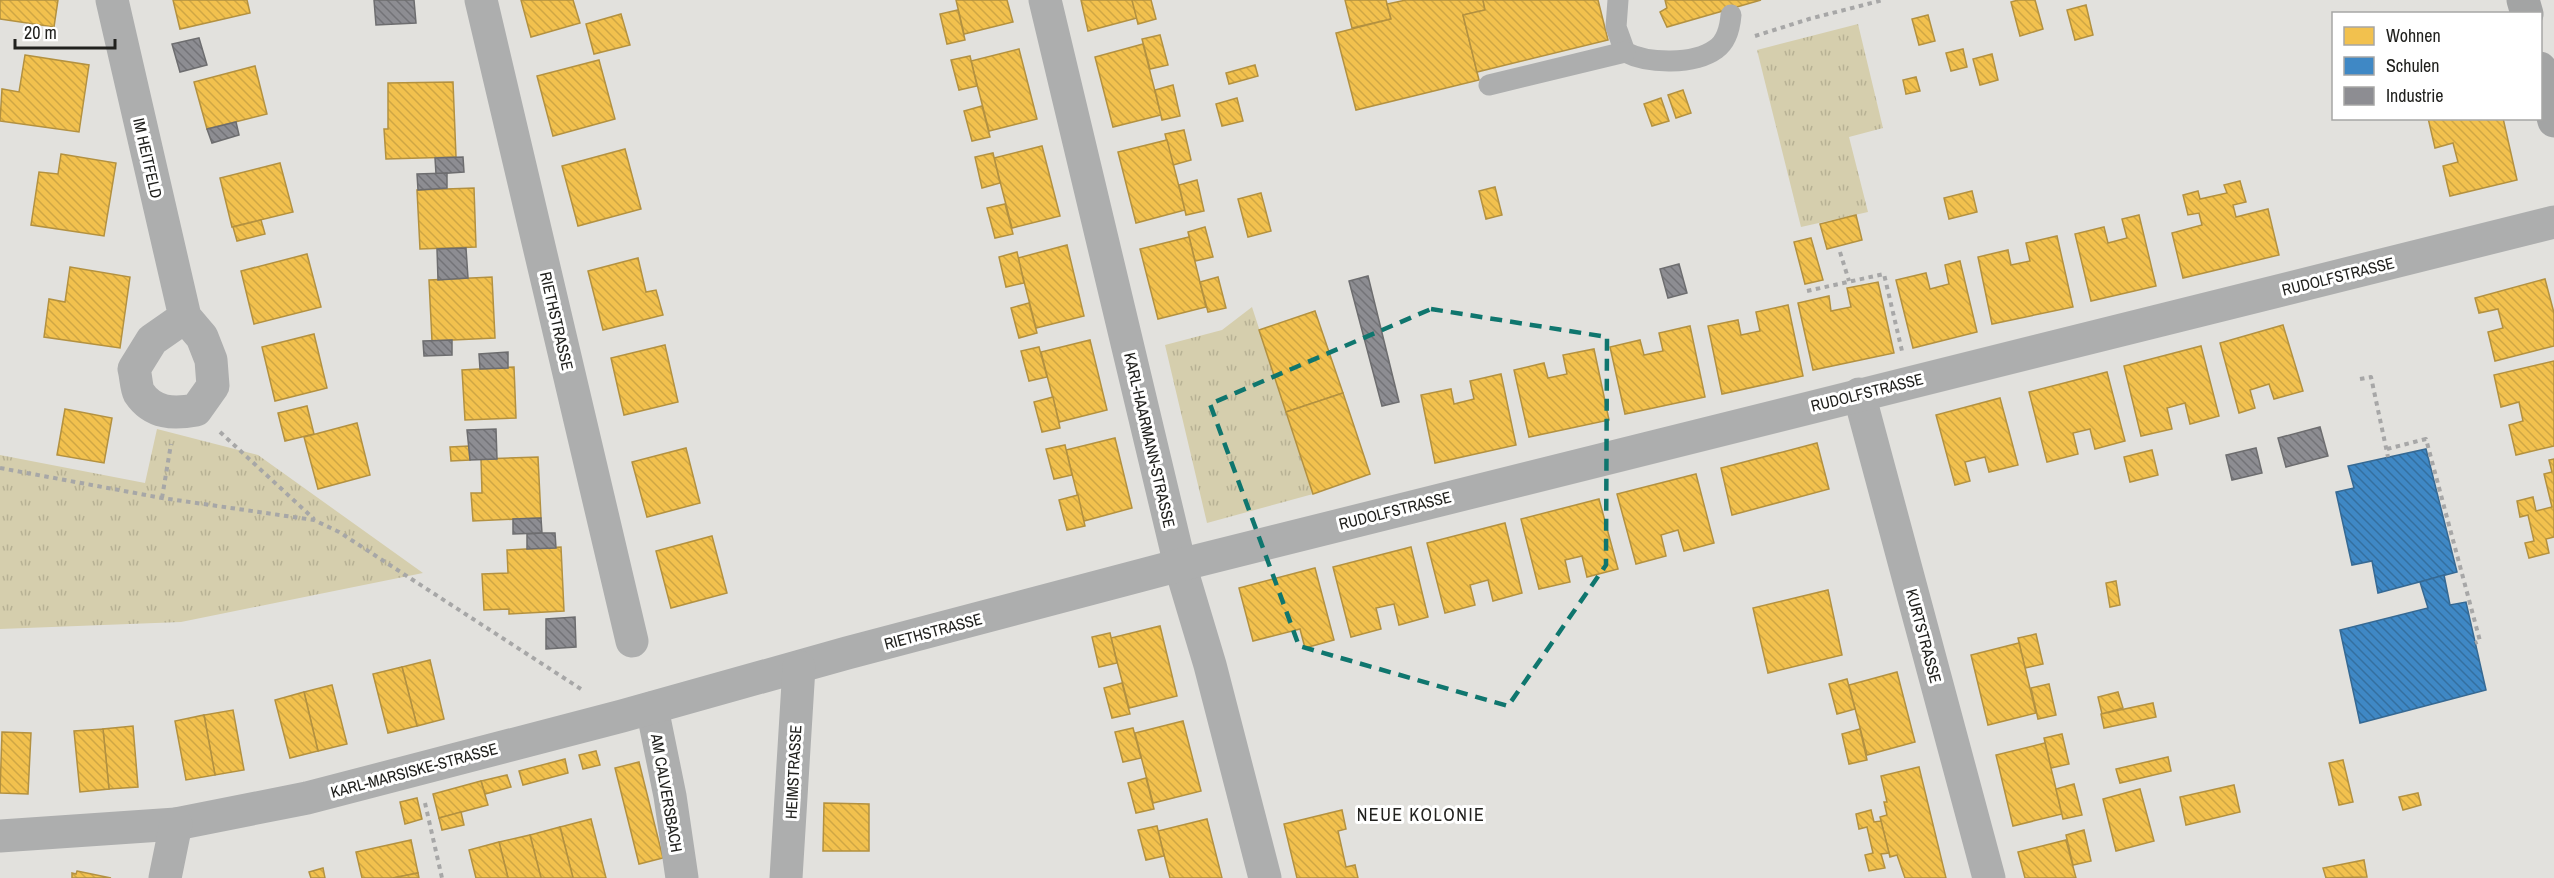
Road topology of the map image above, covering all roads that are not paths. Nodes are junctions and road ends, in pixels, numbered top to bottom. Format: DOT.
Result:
graph roads {
  1 [pos="111,0"];
  2 [pos="481,0"];
  3 [pos="1045,0"];
  4 [pos="1618,0"];
  5 [pos="1731,15"];
  6 [pos="1625,52"];
  7 [pos="2542,72"];
  8 [pos="1489,85"];
  9 [pos="2554,121"];
  10 [pos="2554,222"];
  11 [pos="185,317"];
  12 [pos="1859,394"];
  13 [pos="1180,565"];
  14 [pos="632,641"];
  15 [pos="799,667"];
  16 [pos="637,712"];
  17 [pos="176,824"];
  18 [pos="0,836"];
  19 [pos="679,877"];
  20 [pos="165,878"];
  21 [pos="786,878"];
  22 [pos="1265,878"];
  23 [pos="1989,878"];
  1 -- 11 [label="street, IM HEITFELD"];
  2 -- 14 [label="street, RIETHSTRASSE"];
  3 -- 13 [label="street, KARL-HAARMANN-STRASSE"];
  4 -- 6 [label="lane"];
  5 -- 6 [label="lane"];
  6 -- 8 [label="lane"];
  7 -- 9 [label="main road"];
  10 -- 12 [label="street, RUDOLFSTRASSE"];
  11 -- 11 [label="street, IM HEITFELD"];
  12 -- 13 [label="street, RUDOLFSTRASSE"];
  12 -- 23 [label="street, KURTSTRASSE"];
  13 -- 15 [label="street, RIETHSTRASSE"];
  13 -- 22 [label="street, KARL-HAARMANN-STRASSE"];
  15 -- 16 [label="street, RIETHSTRASSE"];
  15 -- 21 [label="street, HEIMSTRASSE"];
  16 -- 17 [label="street, KARL-MARSISKE-STRASSE"];
  16 -- 19 [label="street, AM CALVERSBACH"];
  17 -- 18 [label="street, KARL-MARSISKE-STRASSE"];
  17 -- 20 [label="street"];
}
